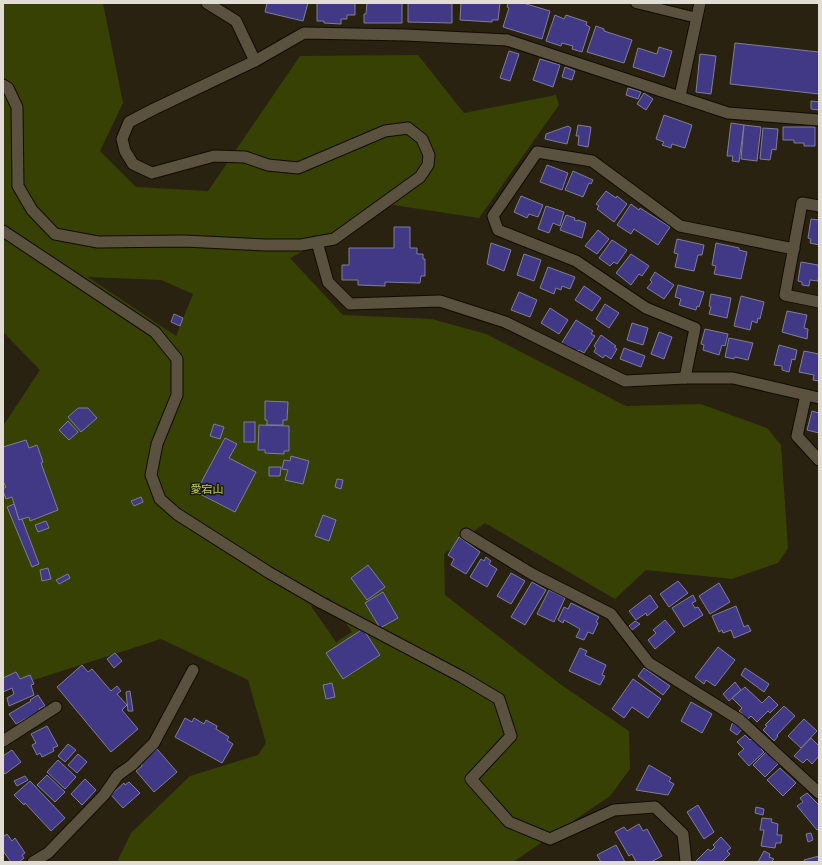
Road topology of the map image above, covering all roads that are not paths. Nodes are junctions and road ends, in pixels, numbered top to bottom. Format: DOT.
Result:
graph roads {
  1 [pos="207,3"];
  2 [pos="636,3"];
  3 [pos="700,3"];
  4 [pos="697,18"];
  5 [pos="255,62"];
  6 [pos="3,85"];
  7 [pos="680,96"];
  8 [pos="819,120"];
  9 [pos="819,206"];
  10 [pos="3,231"];
  11 [pos="317,242"];
  12 [pos="794,249"];
  13 [pos="819,302"];
  14 [pos="684,378"];
  15 [pos="806,395"];
  16 [pos="819,398"];
  17 [pos="819,460"];
  18 [pos="466,534"];
  19 [pos="193,670"];
  20 [pos="56,707"];
  21 [pos="3,740"];
  22 [pos="819,793"];
  23 [pos="33,862"];
  24 [pos="686,862"];
  1 -- 5 [label="street"];
  2 -- 4 [label="lane"];
  3 -- 4 [label="street"];
  4 -- 7 [label="street"];
  5 -- 7 [label="street"];
  5 -- 11 [label="street"];
  6 -- 11 [label="street"];
  7 -- 8 [label="street"];
  9 -- 12 [label="street"];
  10 -- 24 [label="street"];
  11 -- 14 [label="street"];
  12 -- 13 [label="street"];
  12 -- 14 [label="street"];
  14 -- 15 [label="street"];
  15 -- 16 [label="street"];
  15 -- 17 [label="street"];
  18 -- 22 [label="street"];
  19 -- 23 [label="street"];
  20 -- 21 [label="street"];
}
